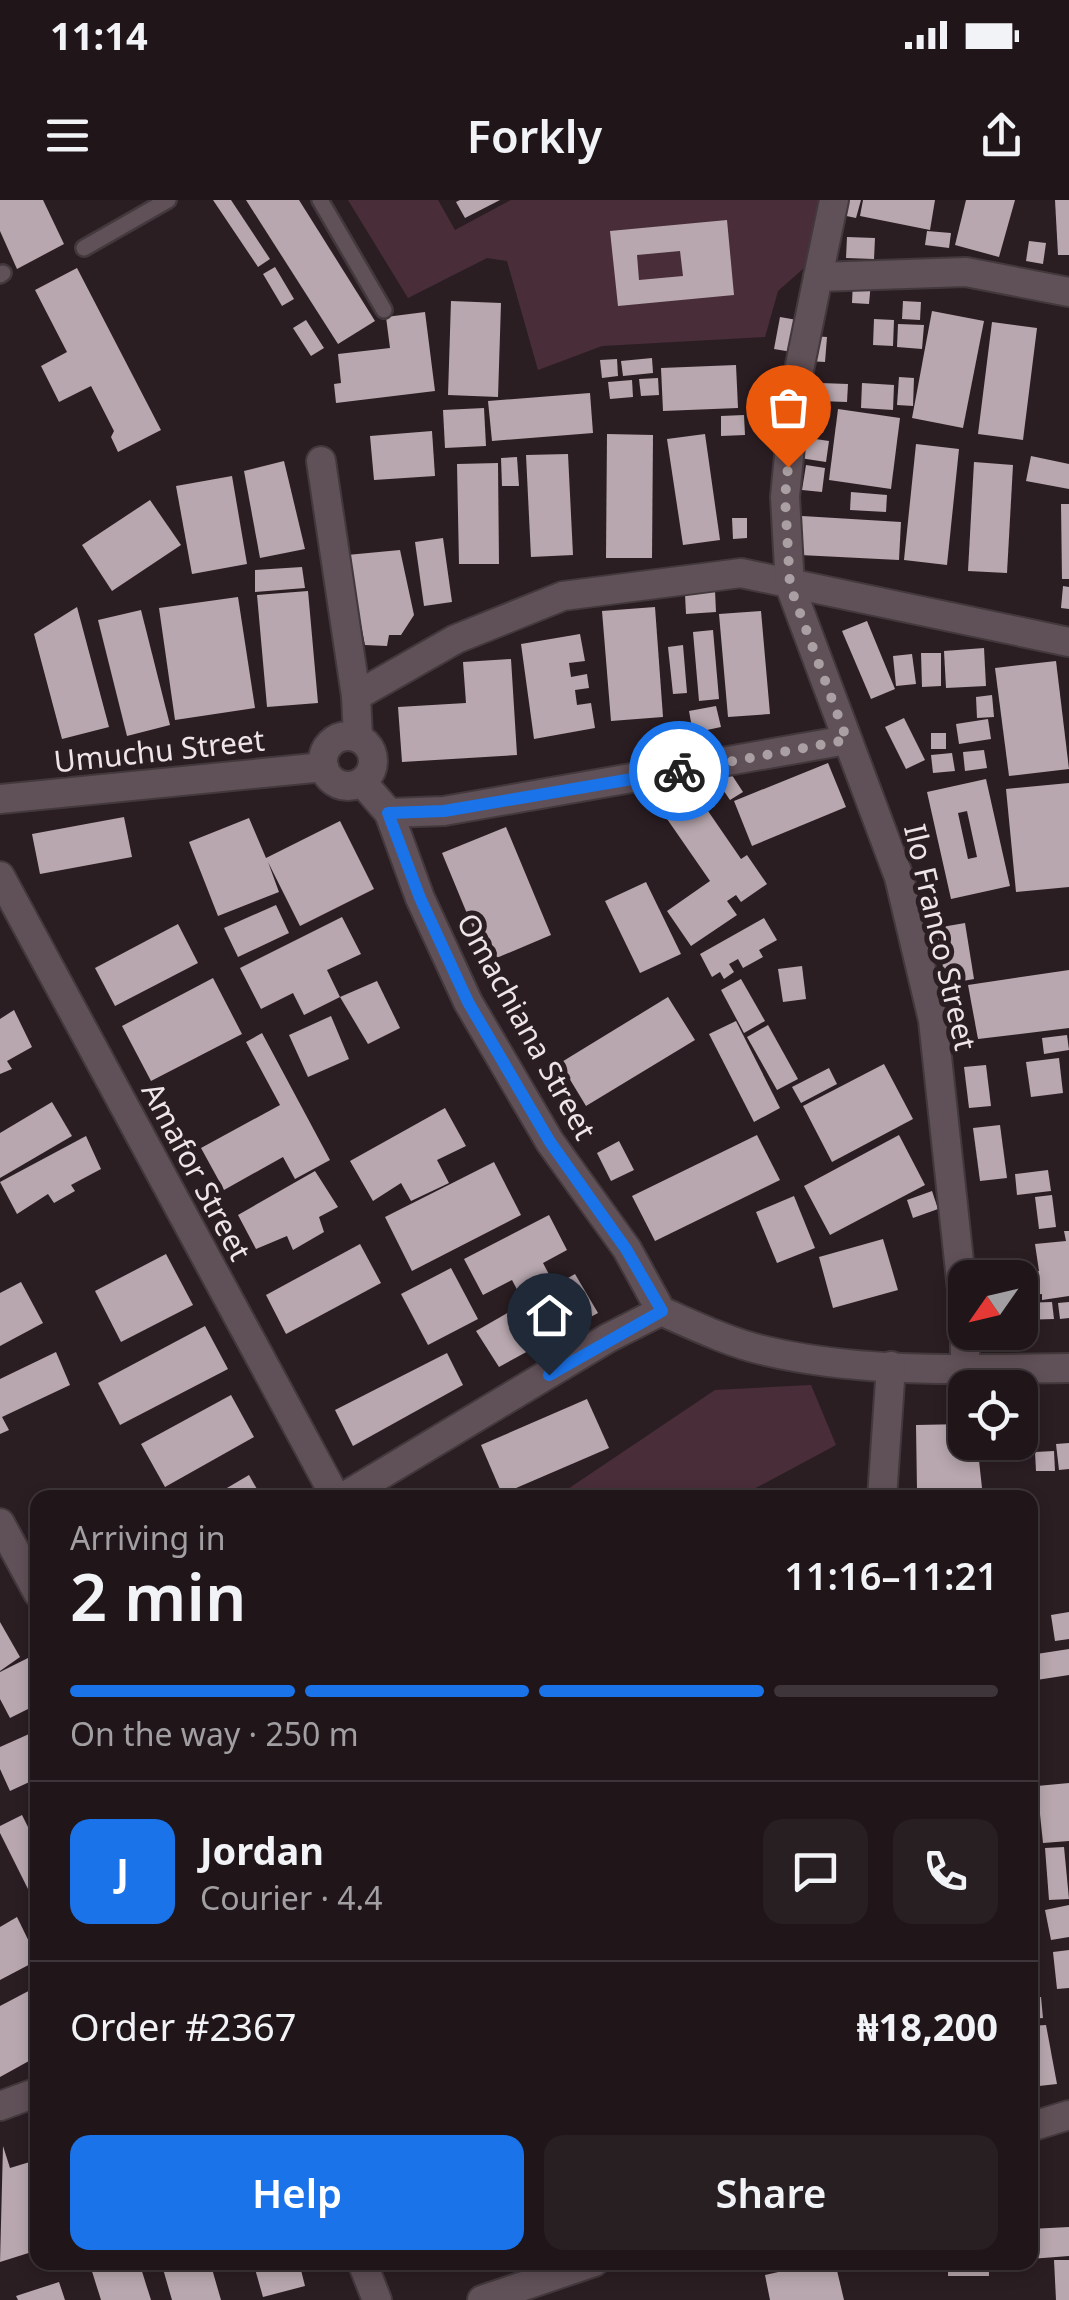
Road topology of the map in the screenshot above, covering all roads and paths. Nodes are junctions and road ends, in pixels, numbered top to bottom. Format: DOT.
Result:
graph roads {
  1 [pos="168,200"];
  2 [pos="320,200"];
  3 [pos="834,200"];
  4 [pos="84,248"];
  5 [pos="818,277"];
  6 [pos="1069,292"];
  7 [pos="384,310"];
  8 [pos="321,461"];
  9 [pos="790,586"];
  10 [pos="1069,642"];
  11 [pos="356,696"];
  12 [pos="358,738"];
  13 [pos="847,740"];
  14 [pos="324,767"];
  15 [pos="362,782"];
  16 [pos="0,798"];
  17 [pos="388,813"];
  18 [pos="0,876"];
  19 [pos="959,1260"];
  20 [pos="662,1311"];
  21 [pos="965,1350"];
  22 [pos="891,1366"];
  23 [pos="1069,1368"];
  24 [pos="966,1370"];
  25 [pos="335,1490"];
  26 [pos="352,1490"];
  27 [pos="883,1490"];
  28 [pos="0,1523"];
  29 [pos="30,1577"];
  30 [pos="30,2095"];
  31 [pos="0,2106"];
  32 [pos="1069,2115"];
  33 [pos="1038,2125"];
  34 [pos="365,2270"];
  35 [pos="570,2270"];
  36 [pos="377,2300"];
  37 [pos="482,2300"];
  1 -- 4 [label="lane"];
  2 -- 7 [label="lane"];
  3 -- 5 [label="street, Ilo Franco Street"];
  5 -- 6 [label="street"];
  5 -- 9 [label="street, Ilo Franco Street"];
  8 -- 11 [label="street"];
  9 -- 10 [label="street"];
  9 -- 11 [label="street"];
  9 -- 13 [label="street, Ilo Franco Street"];
  11 -- 12 [label="street"];
  12 -- 14 [label="street"];
  12 -- 15 [label="street"];
  13 -- 17 [label="street"];
  13 -- 19 [label="street, Ilo Franco Street"];
  14 -- 15 [label="street, Umuchu Street"];
  14 -- 16 [label="street, Umuchu Street"];
  15 -- 17 [label="street, Omachiana Street"];
  17 -- 20 [label="street, Omachiana Street"];
  18 -- 25 [label="street, Amafor Street"];
  20 -- 22 [label="street"];
  20 -- 26 [label="street"];
  21 -- 24 [label="street"];
  22 -- 24 [label="street"];
  22 -- 27 [label="street"];
  23 -- 24 [label="street"];
  28 -- 29 [label="street"];
  30 -- 31 [label="street"];
  32 -- 33 [label="street"];
  34 -- 36 [label="street"];
  35 -- 37 [label="street"];
}
